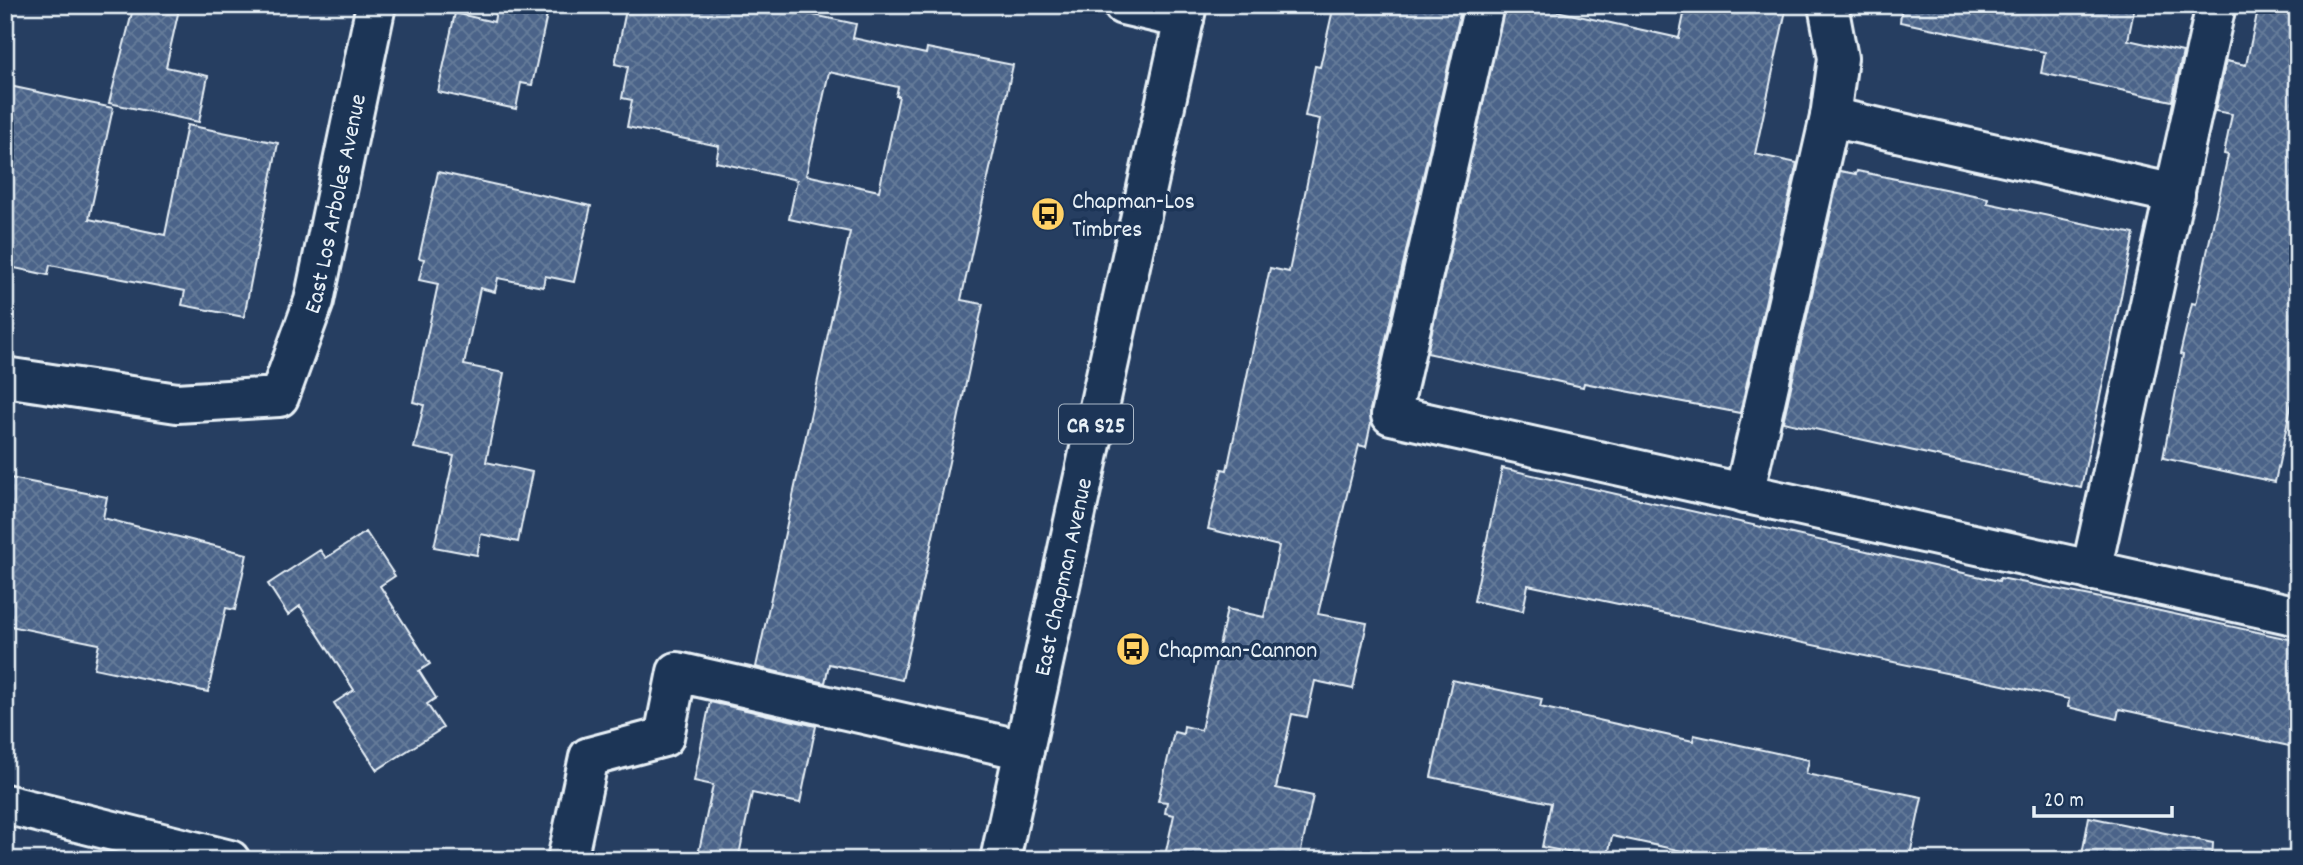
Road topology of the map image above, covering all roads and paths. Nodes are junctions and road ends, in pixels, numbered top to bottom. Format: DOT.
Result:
graph roads {
  1 [pos="376,5"];
  2 [pos="1124,5"];
  3 [pos="1484,5"];
  4 [pos="1828,5"];
  5 [pos="2216,5"];
  6 [pos="1186,12"];
  7 [pos="1830,117"];
  8 [pos="2175,194"];
  9 [pos="5,377"];
  10 [pos="1744,494"];
  11 [pos="2091,571"];
  12 [pos="2298,617"];
  13 [pos="1024,750"];
  14 [pos="5,804"];
  15 [pos="230,860"];
  16 [pos="567,860"];
  17 [pos="1000,860"];
  1 -- 9 [label="main road, East Los Arboles Avenue"];
  2 -- 6 [label="main road"];
  3 -- 10 [label="main road"];
  4 -- 7 [label="main road"];
  5 -- 8 [label="main road"];
  6 -- 13 [label="main road, East Chapman Avenue / CR S25"];
  7 -- 8 [label="main road"];
  7 -- 10 [label="main road"];
  8 -- 11 [label="main road"];
  10 -- 11 [label="main road"];
  11 -- 12 [label="main road"];
  13 -- 16 [label="main road"];
  13 -- 17 [label="main road, East Chapman Avenue / CR S25"];
  14 -- 15 [label="main road"];
}
